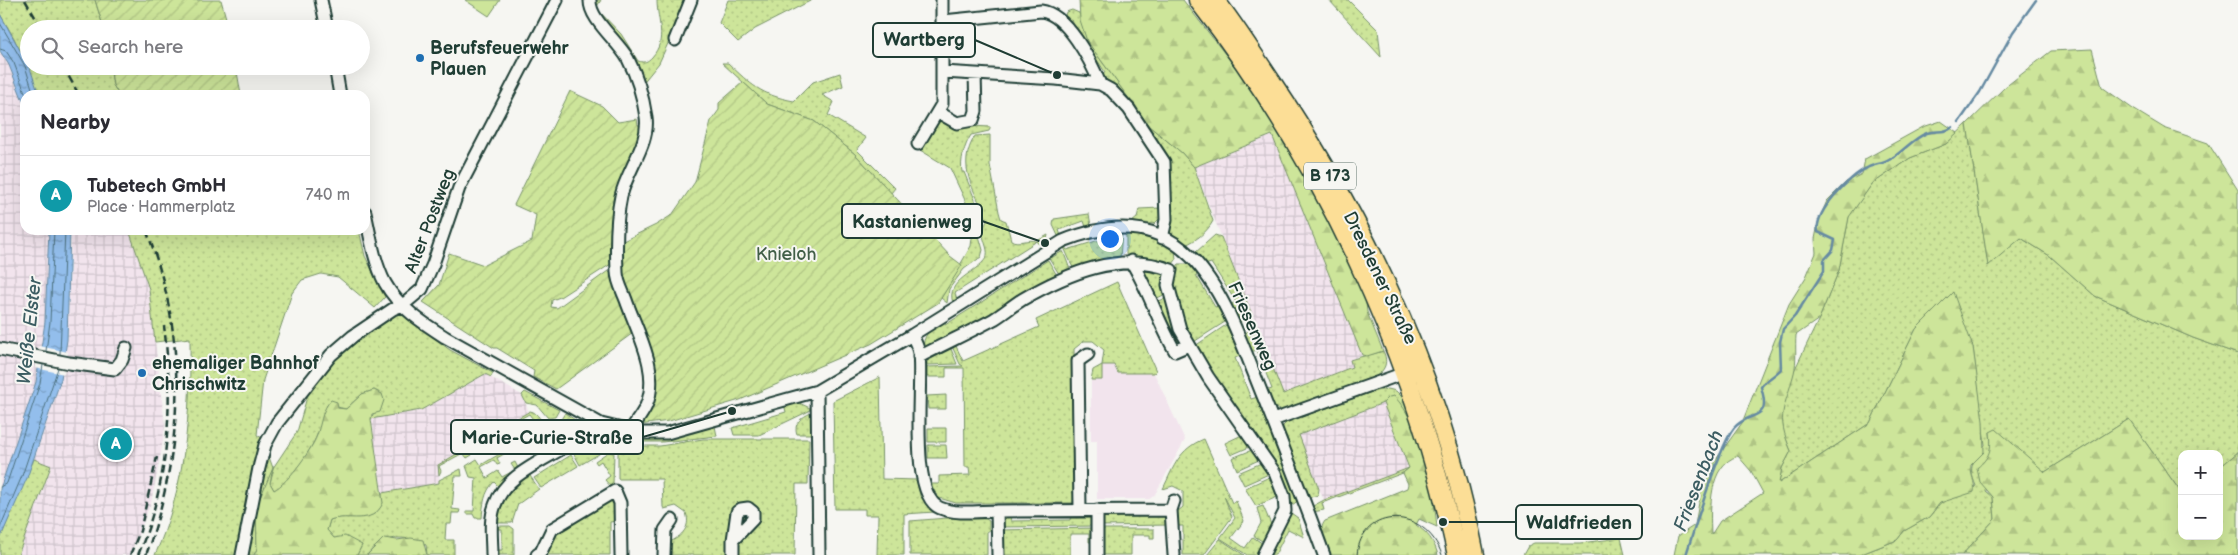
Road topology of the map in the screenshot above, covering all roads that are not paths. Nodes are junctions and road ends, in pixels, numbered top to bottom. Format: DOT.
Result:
graph roads {
  1 [pos="321,0"];
  2 [pos="557,0"];
  3 [pos="590,0"];
  4 [pos="691,0"];
  5 [pos="942,0"];
  6 [pos="1198,0"];
  7 [pos="1214,0"];
  8 [pos="325,20"];
  9 [pos="943,21"];
  10 [pos="675,40"];
  11 [pos="943,72"];
  12 [pos="975,74"];
  13 [pos="336,75"];
  14 [pos="1100,84"];
  15 [pos="339,90"];
  16 [pos="938,112"];
  17 [pos="918,144"];
  18 [pos="369,235"];
  19 [pos="1162,238"];
  20 [pos="1186,252"];
  21 [pos="1131,262"];
  22 [pos="1171,270"];
  23 [pos="402,305"];
  24 [pos="912,335"];
  25 [pos="1189,345"];
  26 [pos="126,348"];
  27 [pos="0,349"];
  28 [pos="1088,354"];
  29 [pos="919,357"];
  30 [pos="1413,369"];
  31 [pos="817,391"];
  32 [pos="1273,420"];
  33 [pos="598,422"];
  34 [pos="630,432"];
  35 [pos="1305,504"];
  36 [pos="1080,510"];
  37 [pos="1097,510"];
  38 [pos="998,511"];
  39 [pos="1284,512"];
  40 [pos="672,520"];
  41 [pos="733,540"];
  42 [pos="242,555"];
  43 [pos="492,555"];
  44 [pos="537,555"];
  45 [pos="621,555"];
  46 [pos="664,555"];
  47 [pos="733,555"];
  48 [pos="819,555"];
  49 [pos="998,555"];
  50 [pos="1097,555"];
  51 [pos="1174,555"];
  52 [pos="1263,555"];
  53 [pos="1324,555"];
  54 [pos="1457,555"];
  55 [pos="1476,555"];
  1 -- 8 [label="street"];
  2 -- 23 [label="street, Alter Postweg"];
  3 -- 34 [label="street"];
  4 -- 10 [label="street"];
  5 -- 9 [label="street"];
  6 -- 30 [label="main road, B 173"];
  7 -- 30 [label="main road, Dresdener Straße / B 173"];
  9 -- 11 [label="street"];
  9 -- 14 [label="street"];
  11 -- 12 [label="street"];
  11 -- 16 [label="street"];
  12 -- 14 [label="street"];
  12 -- 16 [label="street"];
  13 -- 15 [label="street"];
  14 -- 19 [label="street"];
  16 -- 17 [label="street"];
  18 -- 23 [label="street, Friesenweg"];
  19 -- 20 [label="street, Friesenweg"];
  19 -- 24 [label="street, Friesenweg"];
  20 -- 22 [label="street"];
  20 -- 32 [label="street, Friesenweg"];
  21 -- 22 [label="street"];
  21 -- 25 [label="street"];
  21 -- 29 [label="street"];
  22 -- 25 [label="street"];
  23 -- 33 [label="street, Friesenweg"];
  23 -- 42 [label="street, Alter Postweg"];
  24 -- 29 [label="street"];
  24 -- 31 [label="street, Friesenweg"];
  25 -- 39 [label="street"];
  26 -- 27 [label="street"];
  28 -- 36 [label="street"];
  29 -- 38 [label="street"];
  30 -- 32 [label="street"];
  30 -- 54 [label="main road, B 173"];
  30 -- 55 [label="main road, Dresdener Straße / B 173"];
  31 -- 34 [label="street, Friesenweg"];
  31 -- 48 [label="street"];
  32 -- 35 [label="street, Friesenweg"];
  33 -- 34 [label="street, Friesenweg"];
  33 -- 43 [label="street"];
  35 -- 39 [label="street"];
  35 -- 53 [label="street, Friesenweg"];
  36 -- 37 [label="street"];
  36 -- 38 [label="street"];
  37 -- 50 [label="street"];
  37 -- 51 [label="street"];
  38 -- 49 [label="street"];
  39 -- 52 [label="street"];
  40 -- 46 [label="street"];
  41 -- 47 [label="street"];
  44 -- 45 [label="street"];
}
